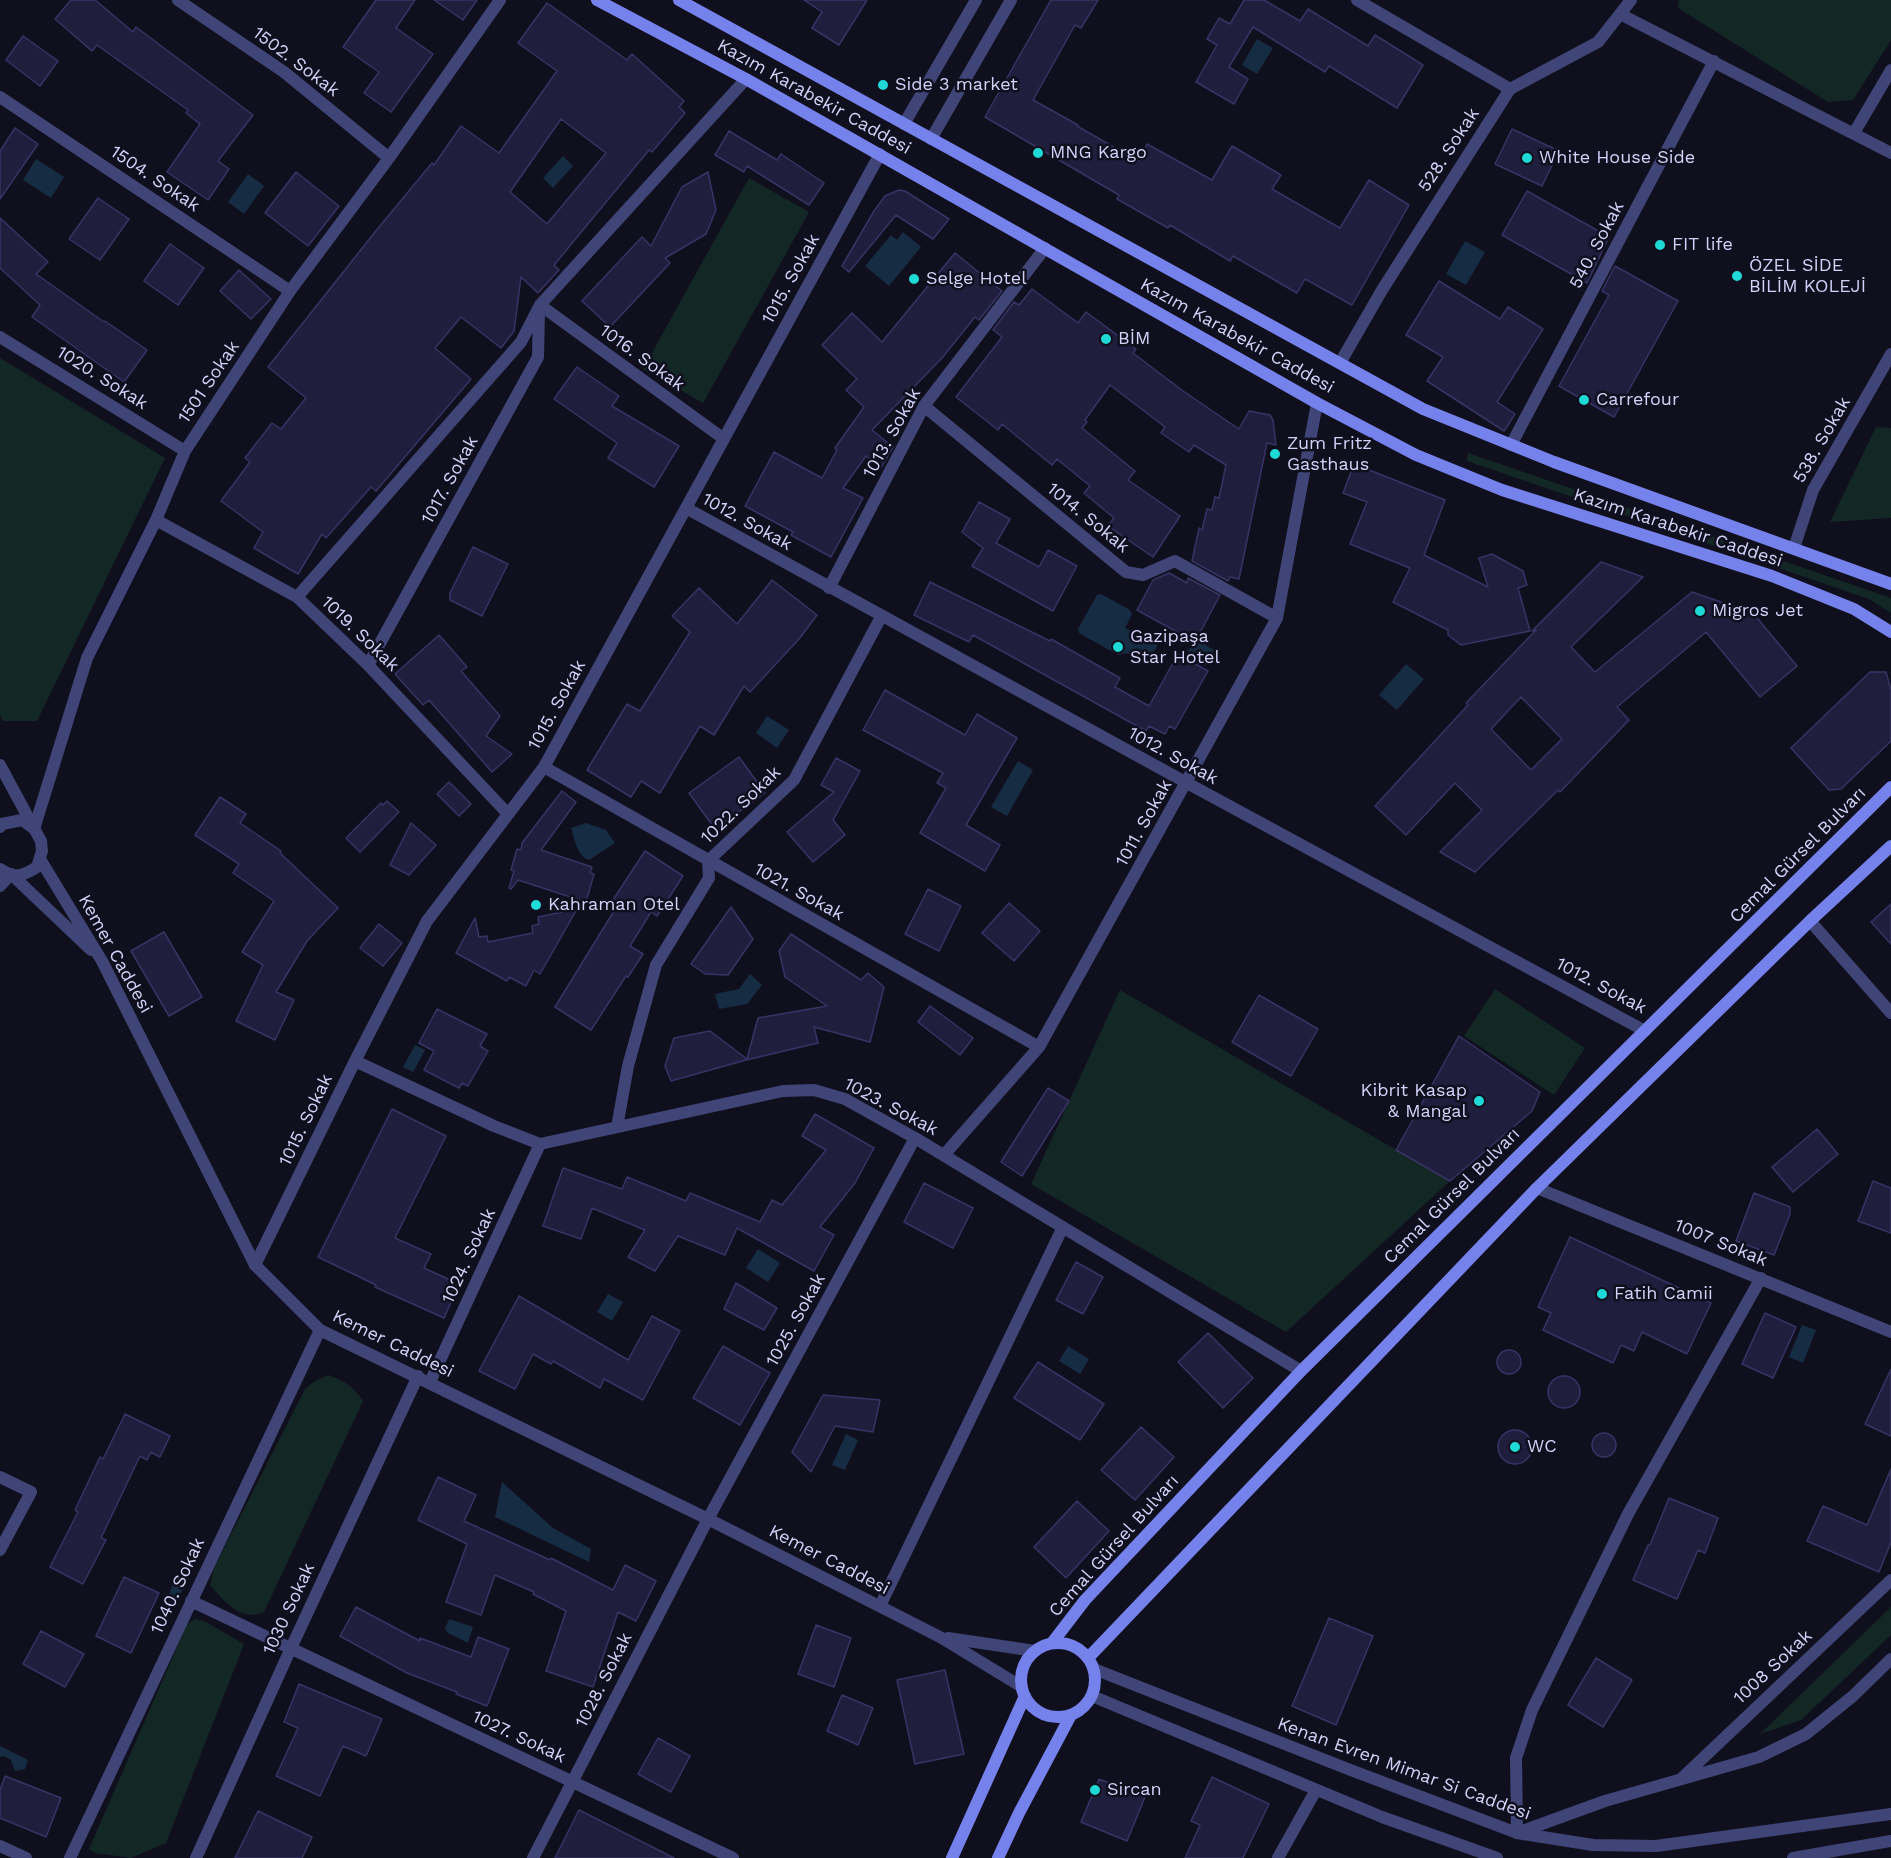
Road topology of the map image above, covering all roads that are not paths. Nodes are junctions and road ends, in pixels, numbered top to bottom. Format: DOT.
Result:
graph roads {
  1 [pos="178,0"];
  2 [pos="500,0"];
  3 [pos="597,0"];
  4 [pos="679,0"];
  5 [pos="976,0"];
  6 [pos="1011,0"];
  7 [pos="1357,0"];
  8 [pos="1631,0"];
  9 [pos="1620,14"];
  10 [pos="1714,61"];
  11 [pos="1891,70"];
  12 [pos="746,79"];
  13 [pos="1510,89"];
  14 [pos="0,97"];
  15 [pos="904,124"];
  16 [pos="1854,133"];
  17 [pos="932,139"];
  18 [pos="1891,153"];
  19 [pos="880,154"];
  20 [pos="389,158"];
  21 [pos="1045,248"];
  22 [pos="290,291"];
  23 [pos="540,306"];
  24 [pos="0,337"];
  25 [pos="1891,354"];
  26 [pos="1340,363"];
  27 [pos="1317,403"];
  28 [pos="924,406"];
  29 [pos="724,439"];
  30 [pos="1511,445"];
  31 [pos="185,451"];
  32 [pos="686,508"];
  33 [pos="156,520"];
  34 [pos="1794,548"];
  35 [pos="1891,584"];
  36 [pos="829,588"];
  37 [pos="297,597"];
  38 [pos="881,617"];
  39 [pos="1277,618"];
  40 [pos="1891,632"];
  41 [pos="368,664"];
  42 [pos="0,765"];
  43 [pos="544,766"];
  44 [pos="1186,783"];
  45 [pos="1891,787"];
  46 [pos="508,814"];
  47 [pos="0,826"];
  48 [pos="34,829"];
  49 [pos="1891,846"];
  50 [pos="40,859"];
  51 [pos="708,861"];
  52 [pos="5,871"];
  53 [pos="0,886"];
  54 [pos="1810,921"];
  55 [pos="102,961"];
  56 [pos="1891,1013"];
  57 [pos="1645,1031"];
  58 [pos="1039,1047"];
  59 [pos="355,1062"];
  60 [pos="617,1127"];
  61 [pos="915,1137"];
  62 [pos="540,1144"];
  63 [pos="944,1155"];
  64 [pos="1537,1188"];
  65 [pos="1063,1227"];
  66 [pos="255,1265"];
  67 [pos="1761,1278"];
  68 [pos="320,1330"];
  69 [pos="1891,1332"];
  70 [pos="1301,1371"];
  71 [pos="418,1376"];
  72 [pos="430,1382"];
  73 [pos="0,1477"];
  74 [pos="708,1519"];
  75 [pos="0,1550"];
  76 [pos="1891,1580"];
  77 [pos="191,1601"];
  78 [pos="880,1606"];
  79 [pos="940,1636"];
  80 [pos="1052,1643"];
  81 [pos="291,1648"];
  82 [pos="1035,1651"];
  83 [pos="1891,1659"];
  84 [pos="1091,1664"];
  85 [pos="1024,1692"];
  86 [pos="1092,1696"];
  87 [pos="1071,1715"];
  88 [pos="1680,1779"];
  89 [pos="572,1782"];
  90 [pos="1316,1790"];
  91 [pos="1891,1814"];
  92 [pos="1517,1833"];
  93 [pos="1891,1841"];
  94 [pos="0,1846"];
  95 [pos="1825,1856"];
  96 [pos="26,1858"];
  97 [pos="70,1858"];
  98 [pos="196,1858"];
  99 [pos="533,1858"];
  100 [pos="733,1858"];
  101 [pos="952,1858"];
  102 [pos="999,1858"];
  103 [pos="1278,1858"];
  104 [pos="1497,1858"];
  105 [pos="1794,1858"];
  1 -- 20 [label="street, 1502. Sokak"];
  2 -- 20 [label="street, 1501 Sokak"];
  3 -- 12 [label="main road, Kazım Karabekir Caddesi"];
  4 -- 15 [label="main road, Kazım Karabekir Caddesi"];
  5 -- 15 [label="street"];
  6 -- 17 [label="street"];
  7 -- 13 [label="street"];
  8 -- 9 [label="street, 528. Sokak"];
  9 -- 10 [label="street"];
  9 -- 13 [label="street, 528. Sokak"];
  10 -- 16 [label="street"];
  10 -- 30 [label="street, 540. Sokak"];
  11 -- 16 [label="street"];
  12 -- 19 [label="main road, Kazım Karabekir Caddesi"];
  12 -- 23 [label="street, 1017. Sokak"];
  13 -- 26 [label="street, 528. Sokak"];
  14 -- 22 [label="street, 1504. Sokak"];
  15 -- 17 [label="main road, Kazım Karabekir Caddesi"];
  16 -- 18 [label="street"];
  17 -- 26 [label="main road, Kazım Karabekir Caddesi"];
  19 -- 21 [label="main road, Kazım Karabekir Caddesi"];
  19 -- 29 [label="street, 1015. Sokak"];
  20 -- 22 [label="street, 1501 Sokak"];
  21 -- 27 [label="main road, Kazım Karabekir Caddesi"];
  21 -- 28 [label="street, 1013. Sokak"];
  22 -- 31 [label="street, 1501 Sokak"];
  23 -- 29 [label="street, 1016. Sokak"];
  23 -- 37 [label="street, 1017. Sokak"];
  23 -- 41 [label="street, 1017. Sokak"];
  24 -- 31 [label="street, 1020. Sokak"];
  25 -- 34 [label="street, 538. Sokak"];
  26 -- 30 [label="main road, Kazım Karabekir Caddesi"];
  27 -- 39 [label="street, 1011. Sokak"];
  27 -- 40 [label="main road, Kazım Karabekir Caddesi"];
  28 -- 36 [label="street, 1013. Sokak"];
  28 -- 39 [label="street, 1014. Sokak"];
  29 -- 32 [label="street, 1015. Sokak"];
  30 -- 34 [label="main road, Kazım Karabekir Caddesi"];
  31 -- 33 [label="street, 1501 Sokak"];
  32 -- 36 [label="street, 1012. Sokak"];
  32 -- 43 [label="street, 1015. Sokak"];
  33 -- 37 [label="street, 1019. Sokak"];
  33 -- 48 [label="street, 1501 Sokak"];
  34 -- 35 [label="main road, Kazım Karabekir Caddesi"];
  36 -- 38 [label="street, 1012. Sokak"];
  37 -- 41 [label="street, 1019. Sokak"];
  38 -- 44 [label="street, 1012. Sokak"];
  38 -- 51 [label="street, 1022. Sokak"];
  39 -- 44 [label="street, 1011. Sokak"];
  41 -- 46 [label="street, 1019. Sokak"];
  42 -- 48 [label="street, Kemer Caddesi"];
  43 -- 46 [label="street, 1015. Sokak"];
  43 -- 51 [label="street, 1021. Sokak"];
  44 -- 57 [label="street, 1012. Sokak"];
  44 -- 58 [label="street, 1011. Sokak"];
  45 -- 57 [label="main road, Cemal Gürsel Bulvarı"];
  46 -- 59 [label="street, 1015. Sokak"];
  47 -- 48 [label="street"];
  48 -- 50 [label="street, Kemer Caddesi"];
  49 -- 54 [label="main road"];
  50 -- 52 [label="street"];
  50 -- 55 [label="street, Kemer Caddesi"];
  51 -- 58 [label="street, 1021. Sokak"];
  51 -- 60 [label="street, 1022. Sokak"];
  52 -- 53 [label="street"];
  52 -- 55 [label="street"];
  54 -- 56 [label="street"];
  54 -- 64 [label="main road"];
  55 -- 66 [label="street, Kemer Caddesi"];
  57 -- 70 [label="main road, Cemal Gürsel Bulvarı"];
  58 -- 63 [label="street, 1011. Sokak"];
  59 -- 62 [label="street"];
  59 -- 66 [label="street, 1015. Sokak"];
  60 -- 61 [label="street, 1023. Sokak"];
  60 -- 62 [label="street, 1023. Sokak"];
  61 -- 63 [label="street, 1023. Sokak"];
  61 -- 74 [label="street, 1025. Sokak"];
  62 -- 72 [label="street, 1024. Sokak"];
  63 -- 65 [label="street, 1023. Sokak"];
  64 -- 67 [label="street, 1007 Sokak"];
  64 -- 84 [label="main road"];
  65 -- 70 [label="street, 1023. Sokak"];
  65 -- 78 [label="street"];
  66 -- 68 [label="street, Kemer Caddesi"];
  67 -- 69 [label="street, 1007 Sokak"];
  67 -- 92 [label="street"];
  68 -- 71 [label="street, Kemer Caddesi"];
  68 -- 77 [label="street, 1040. Sokak"];
  70 -- 80 [label="main road, Cemal Gürsel Bulvarı"];
  71 -- 72 [label="street, Kemer Caddesi"];
  71 -- 81 [label="street, 1030 Sokak"];
  72 -- 74 [label="street, Kemer Caddesi"];
  73 -- 75 [label="street"];
  74 -- 78 [label="street, Kemer Caddesi"];
  74 -- 89 [label="street, 1028. Sokak"];
  76 -- 88 [label="street, 1008 Sokak"];
  77 -- 81 [label="street, 1027. Sokak"];
  77 -- 97 [label="street, 1040. Sokak"];
  78 -- 79 [label="street, Kemer Caddesi"];
  79 -- 82 [label="street"];
  79 -- 85 [label="street"];
  80 -- 82 [label="main road"];
  80 -- 84 [label="main road"];
  81 -- 89 [label="street, 1027. Sokak"];
  81 -- 98 [label="street, 1030 Sokak"];
  82 -- 85 [label="main road"];
  83 -- 88 [label="street, 1008 Sokak"];
  84 -- 86 [label="main road"];
  84 -- 92 [label="street, Kenan Evren Mimar Si Caddesi"];
  85 -- 87 [label="main road"];
  85 -- 101 [label="main road"];
  86 -- 87 [label="main road"];
  86 -- 90 [label="street"];
  87 -- 102 [label="main road"];
  88 -- 92 [label="street, 1008 Sokak"];
  89 -- 99 [label="street, 1028. Sokak"];
  89 -- 100 [label="street, 1027. Sokak"];
  90 -- 103 [label="street"];
  90 -- 104 [label="street"];
  91 -- 92 [label="street, Kenan Evren Mimar Si Caddesi"];
  93 -- 95 [label="street"];
  94 -- 96 [label="street"];
  95 -- 105 [label="street"];
}
